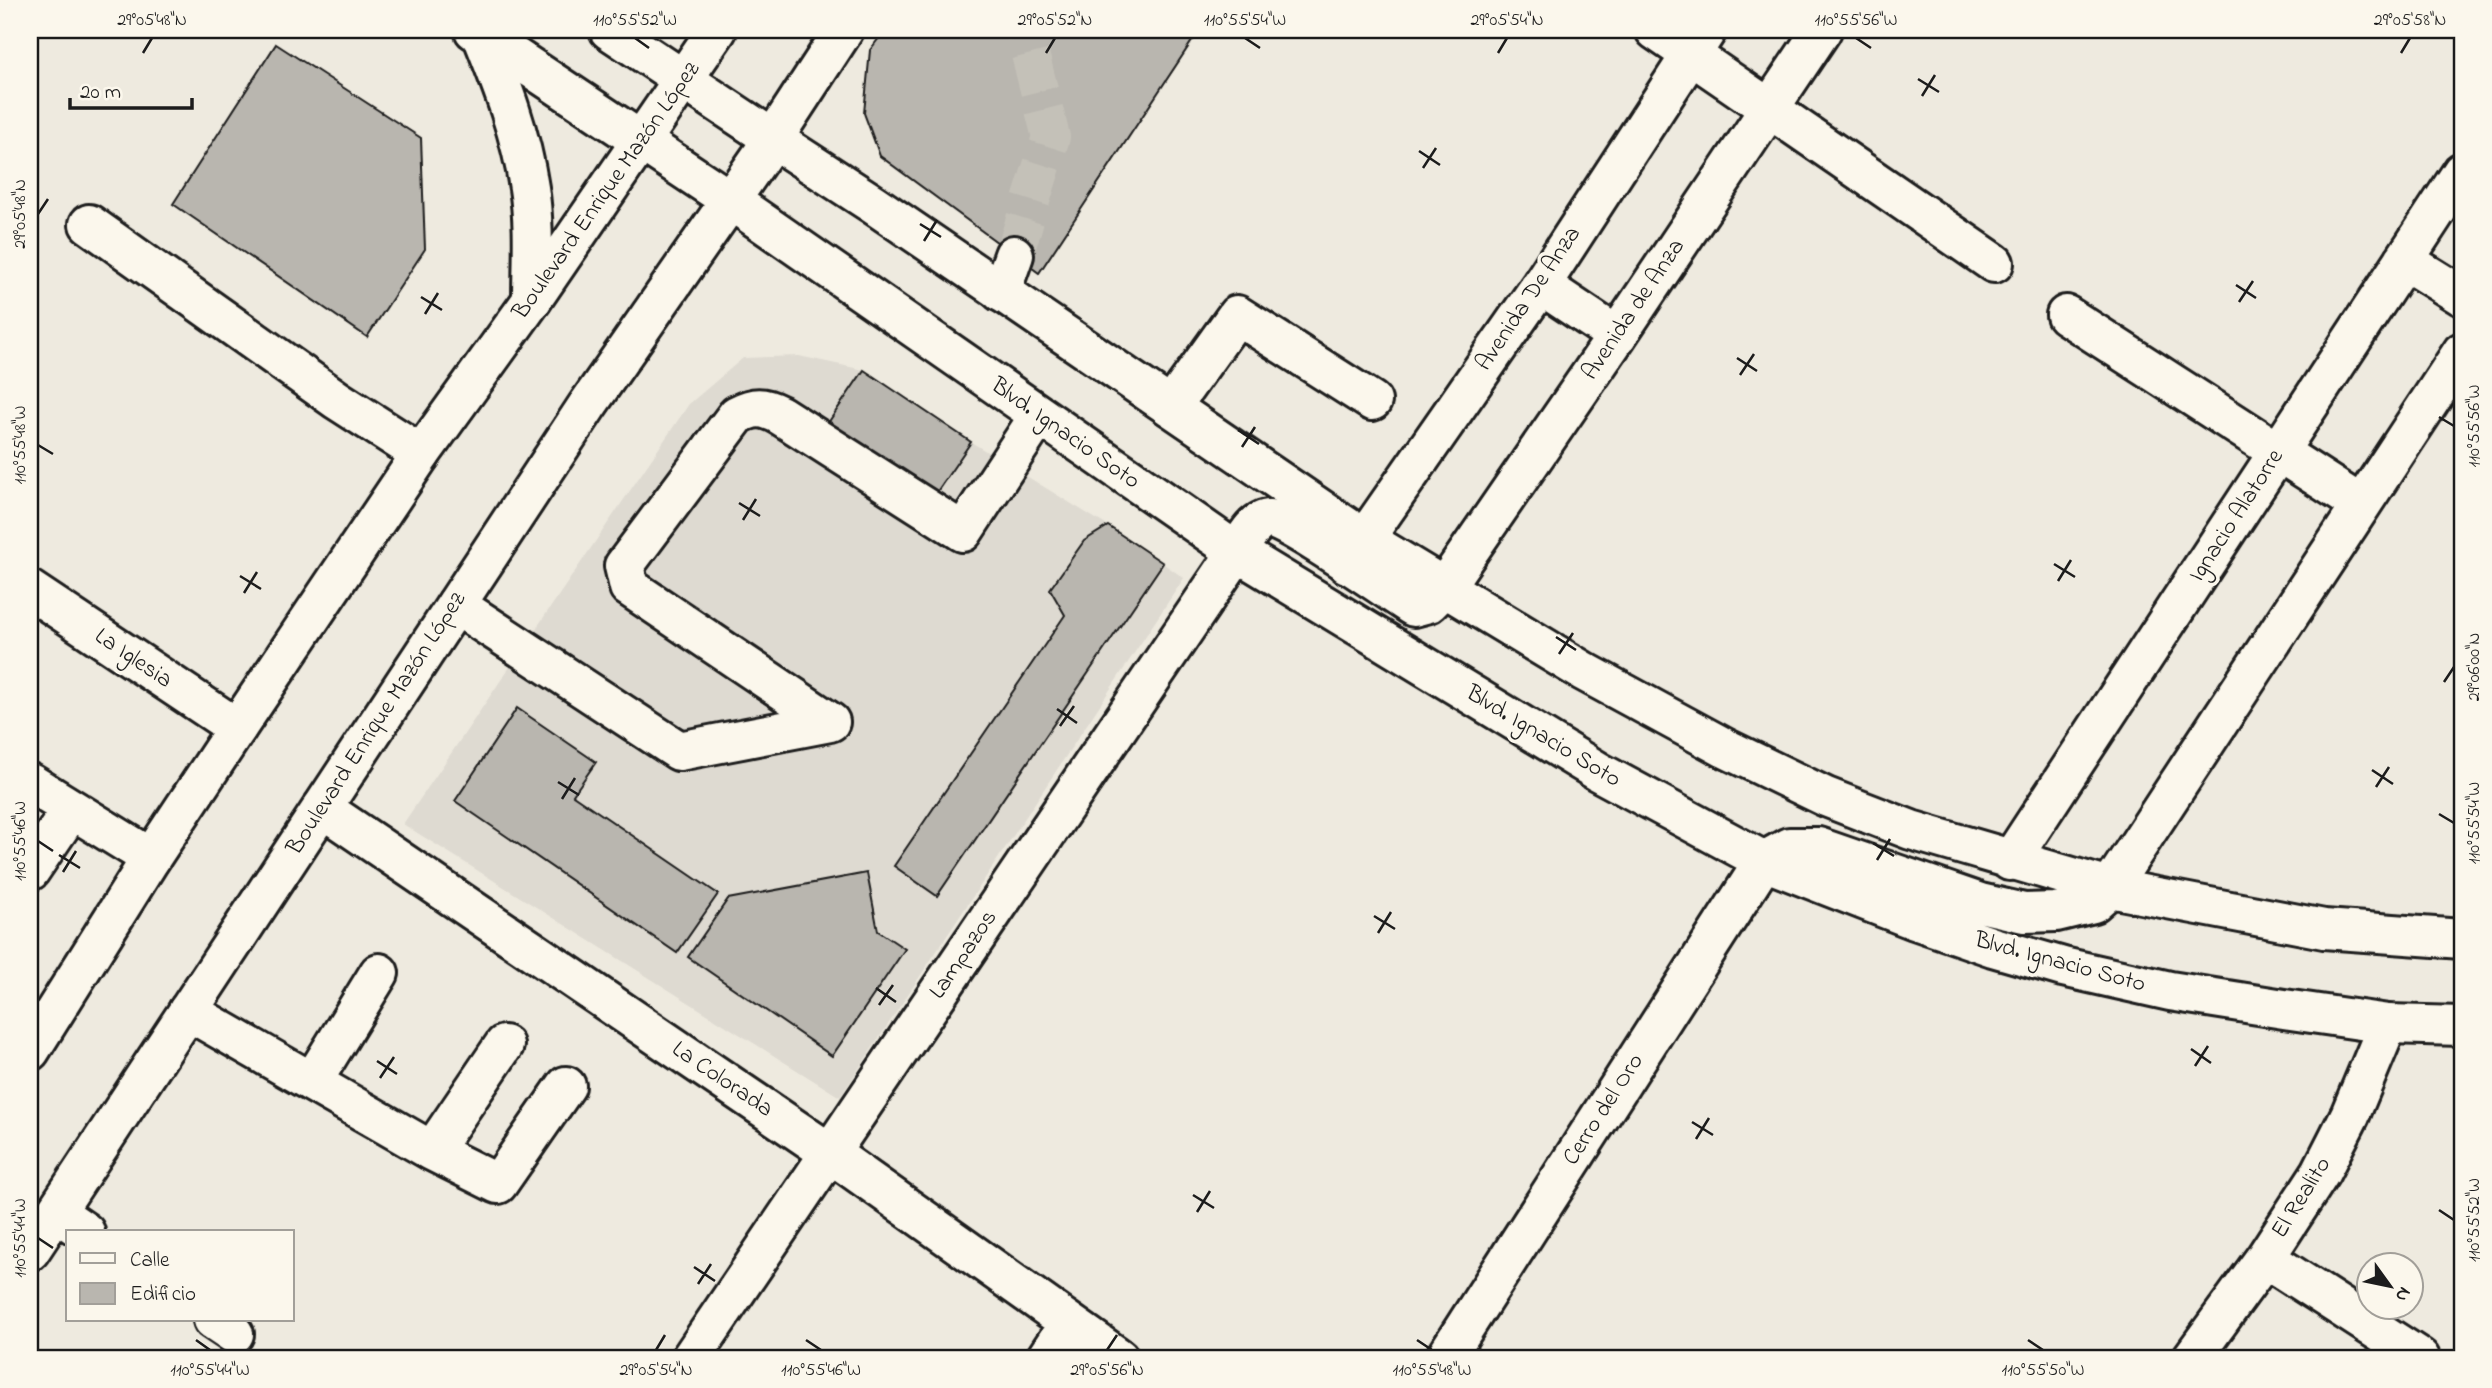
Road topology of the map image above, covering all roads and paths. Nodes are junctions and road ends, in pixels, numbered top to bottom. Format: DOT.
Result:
graph roads {
  1 [pos="609,30"];
  2 [pos="717,30"];
  3 [pos="844,30"];
  4 [pos="1655,30"];
  5 [pos="1822,30"];
  6 [pos="478,32"];
  7 [pos="1699,42"];
  8 [pos="684,80"];
  9 [pos="1769,109"];
  10 [pos="773,139"];
  11 [pos="642,141"];
  12 [pos="2462,172"];
  13 [pos="730,200"];
  14 [pos="89,224"];
  15 [pos="1014,255"];
  16 [pos="2404,260"];
  17 [pos="1994,263"];
  18 [pos="1541,285"];
  19 [pos="1001,292"];
  20 [pos="2462,296"];
  21 [pos="532,300"];
  22 [pos="2066,316"];
  23 [pos="1617,336"];
  24 [pos="2462,352"];
  25 [pos="1372,401"];
  26 [pos="1171,407"];
  27 [pos="1039,416"];
  28 [pos="2278,453"];
  29 [pos="421,454"];
  30 [pos="2361,505"];
  31 [pos="1354,551"];
  32 [pos="1237,552"];
  33 [pos="1443,589"];
  34 [pos="30,590"];
  35 [pos="456,605"];
  36 [pos="237,727"];
  37 [pos="30,783"];
  38 [pos="322,808"];
  39 [pos="72,809"];
  40 [pos="151,858"];
  41 [pos="2010,860"];
  42 [pos="1764,861"];
  43 [pos="30,871"];
  44 [pos="2110,888"];
  45 [pos="2462,939"];
  46 [pos="379,973"];
  47 [pos="188,1011"];
  48 [pos="2388,1024"];
  49 [pos="2462,1026"];
  50 [pos="504,1045"];
  51 [pos="30,1051"];
  52 [pos="312,1082"];
  53 [pos="566,1086"];
  54 [pos="432,1151"];
  55 [pos="830,1153"];
  56 [pos="71,1222"];
  57 [pos="30,1251"];
  58 [pos="2265,1258"];
  59 [pos="1069,1323"];
  60 [pos="691,1358"];
  61 [pos="1046,1358"];
  62 [pos="1119,1358"];
  63 [pos="1445,1358"];
  64 [pos="2192,1358"];
  65 [pos="2420,1358"];
  1 -- 8 [label="main road"];
  2 -- 8 [label="main road, Boulevard Enrique Mazón López"];
  3 -- 10 [label="main road, Boulevard Enrique Mazón López"];
  4 -- 7 [label="main road"];
  5 -- 9 [label="main road, Avenida de Anza"];
  6 -- 11 [label="main road, Blvd. Ignacio Soto"];
  6 -- 21 [label="main road"];
  7 -- 9 [label="main road"];
  7 -- 18 [label="main road, Avenida De Anza"];
  8 -- 10 [label="main road"];
  8 -- 11 [label="main road, Boulevard Enrique Mazón López"];
  9 -- 17 [label="main road"];
  9 -- 23 [label="main road, Avenida de Anza"];
  10 -- 13 [label="main road, Boulevard Enrique Mazón López"];
  10 -- 19 [label="main road"];
  11 -- 13 [label="main road, Blvd. Ignacio Soto"];
  11 -- 21 [label="main road, Boulevard Enrique Mazón López"];
  12 -- 16 [label="main road, Ignacio Alatorre"];
  13 -- 27 [label="main road, Blvd. Ignacio Soto"];
  13 -- 35 [label="main road, Boulevard Enrique Mazón López"];
  14 -- 29 [label="main road"];
  15 -- 19 [label="main road"];
  16 -- 20 [label="main road"];
  16 -- 28 [label="main road, Ignacio Alatorre"];
  18 -- 23 [label="main road"];
  18 -- 31 [label="main road, Avenida De Anza"];
  19 -- 26 [label="main road"];
  21 -- 29 [label="main road, Boulevard Enrique Mazón López"];
  22 -- 28 [label="main road"];
  23 -- 33 [label="main road, Avenida de Anza"];
  24 -- 30 [label="main road"];
  25 -- 26 [label="main road"];
  26 -- 31 [label="main road"];
  27 -- 32 [label="main road, Blvd. Ignacio Soto"];
  27 -- 35 [label="main road"];
  28 -- 30 [label="main road"];
  28 -- 41 [label="main road, Ignacio Alatorre"];
  29 -- 36 [label="main road, Boulevard Enrique Mazón López"];
  30 -- 44 [label="main road"];
  31 -- 32 [label="main road, Lampazos"];
  31 -- 33 [label="main road"];
  32 -- 42 [label="main road, Blvd. Ignacio Soto"];
  32 -- 55 [label="main road, Lampazos"];
  33 -- 41 [label="main road"];
  34 -- 36 [label="main road, La Iglesia"];
  35 -- 38 [label="main road, Boulevard Enrique Mazón López"];
  36 -- 40 [label="main road, Boulevard Enrique Mazón López"];
  37 -- 39 [label="main road"];
  38 -- 47 [label="main road, Boulevard Enrique Mazón López"];
  38 -- 55 [label="main road, La Colorada"];
  39 -- 40 [label="main road"];
  39 -- 43 [label="main road"];
  40 -- 51 [label="main road, Boulevard Enrique Mazón López"];
  41 -- 44 [label="main road"];
  42 -- 44 [label="main road"];
  42 -- 48 [label="main road, Blvd. Ignacio Soto"];
  42 -- 63 [label="main road, Cerro del Oro"];
  44 -- 45 [label="main road"];
  46 -- 52 [label="main road"];
  47 -- 52 [label="main road"];
  47 -- 56 [label="main road, Boulevard Enrique Mazón López"];
  48 -- 49 [label="main road, Blvd. Ignacio Soto"];
  48 -- 58 [label="main road, El Realito"];
  50 -- 54 [label="main road"];
  52 -- 54 [label="main road"];
  53 -- 54 [label="main road"];
  55 -- 59 [label="main road, La Colorada"];
  55 -- 60 [label="main road, Lampazos"];
  56 -- 57 [label="main road, Boulevard Enrique Mazón López"];
  58 -- 64 [label="main road, El Realito"];
  58 -- 65 [label="main road"];
  59 -- 61 [label="main road"];
  59 -- 62 [label="main road, La Colorada"];
}
